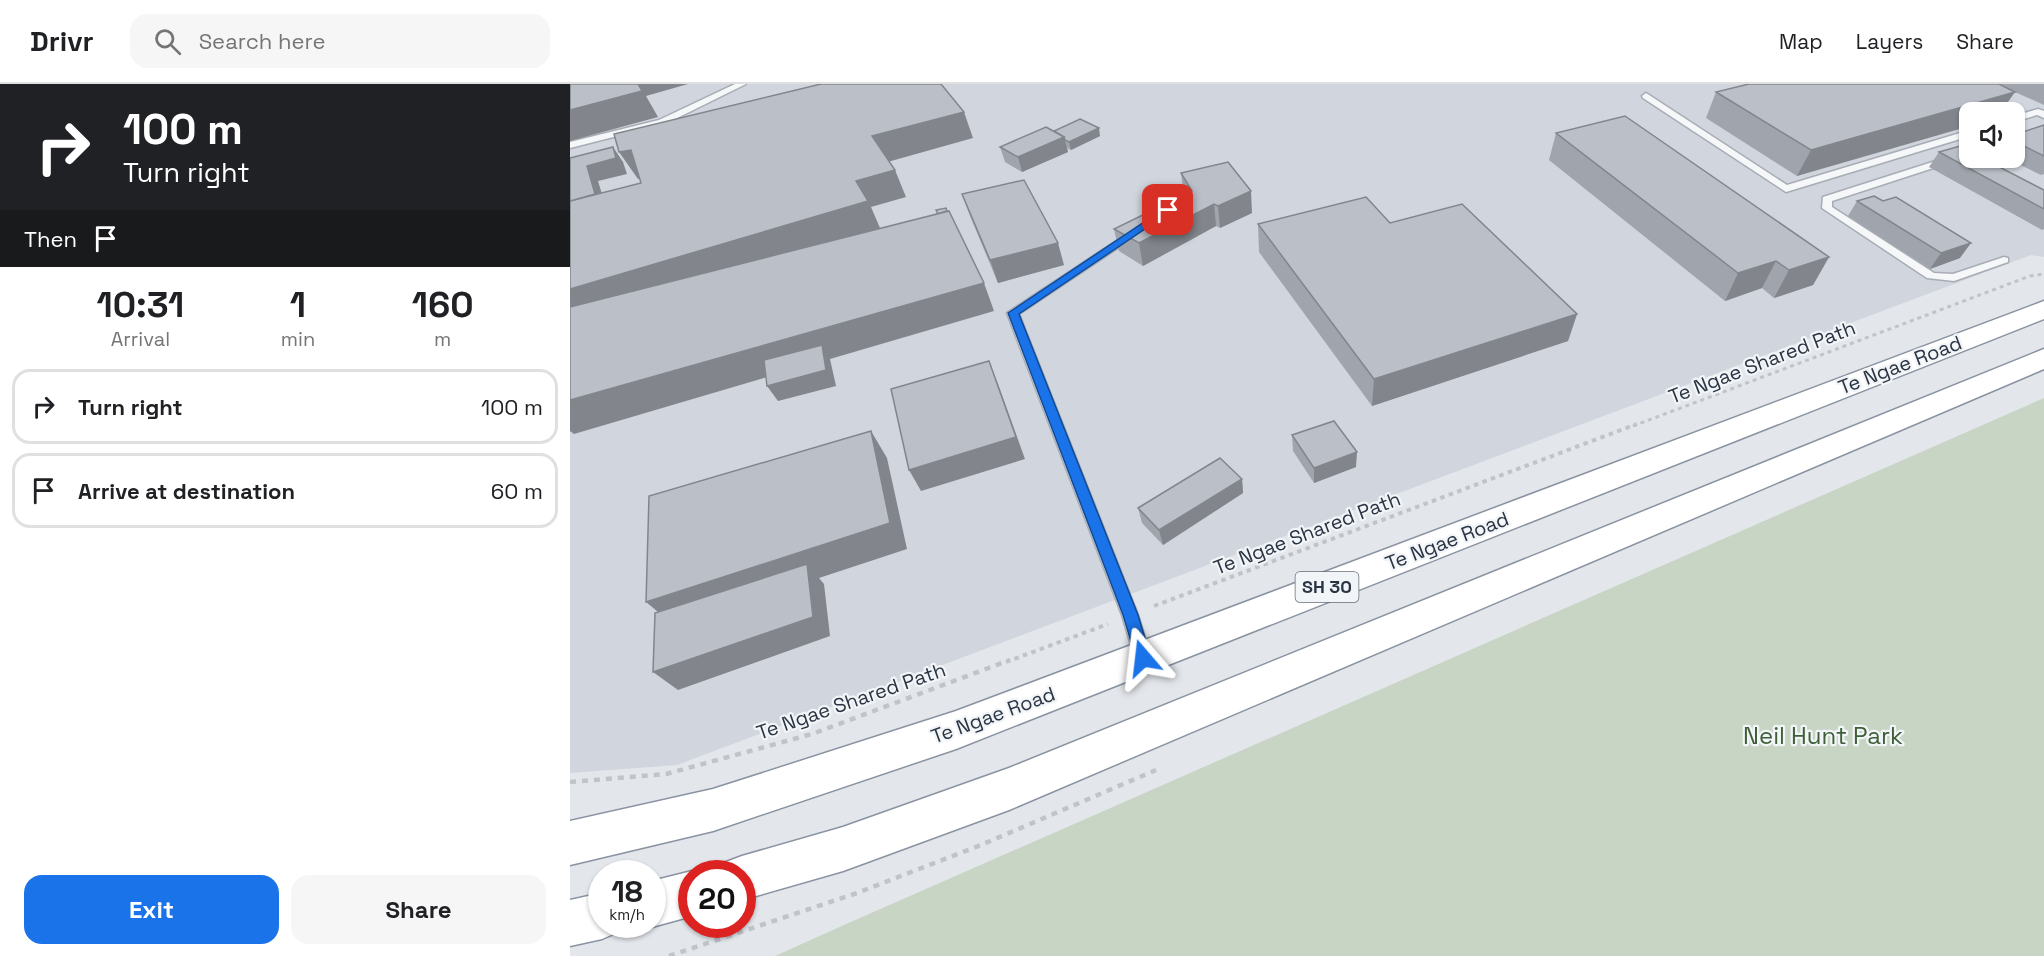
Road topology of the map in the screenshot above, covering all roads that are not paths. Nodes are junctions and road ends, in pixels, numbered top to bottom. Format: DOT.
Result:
graph roads {
  1 [pos="742,84"];
  2 [pos="1646,96"];
  3 [pos="2025,116"];
  4 [pos="2044,116"];
  5 [pos="1959,136"];
  6 [pos="570,145"];
  7 [pos="1959,157"];
  8 [pos="1149,223"];
  9 [pos="2004,260"];
  10 [pos="2044,309"];
  11 [pos="2044,358"];
  12 [pos="1143,658"];
  13 [pos="570,843"];
  14 [pos="756,874"];
  15 [pos="588,919"];
  16 [pos="570,923"];
  1 -- 6 [label="lane"];
  2 -- 5 [label="lane"];
  3 -- 4 [label="lane"];
  7 -- 9 [label="lane"];
  8 -- 12 [label="lane"];
  10 -- 12 [label="highway, Te Ngae Road / SH 30"];
  11 -- 14 [label="highway"];
  12 -- 13 [label="highway, Te Ngae Road / SH 30"];
  15 -- 16 [label="highway"];
}
